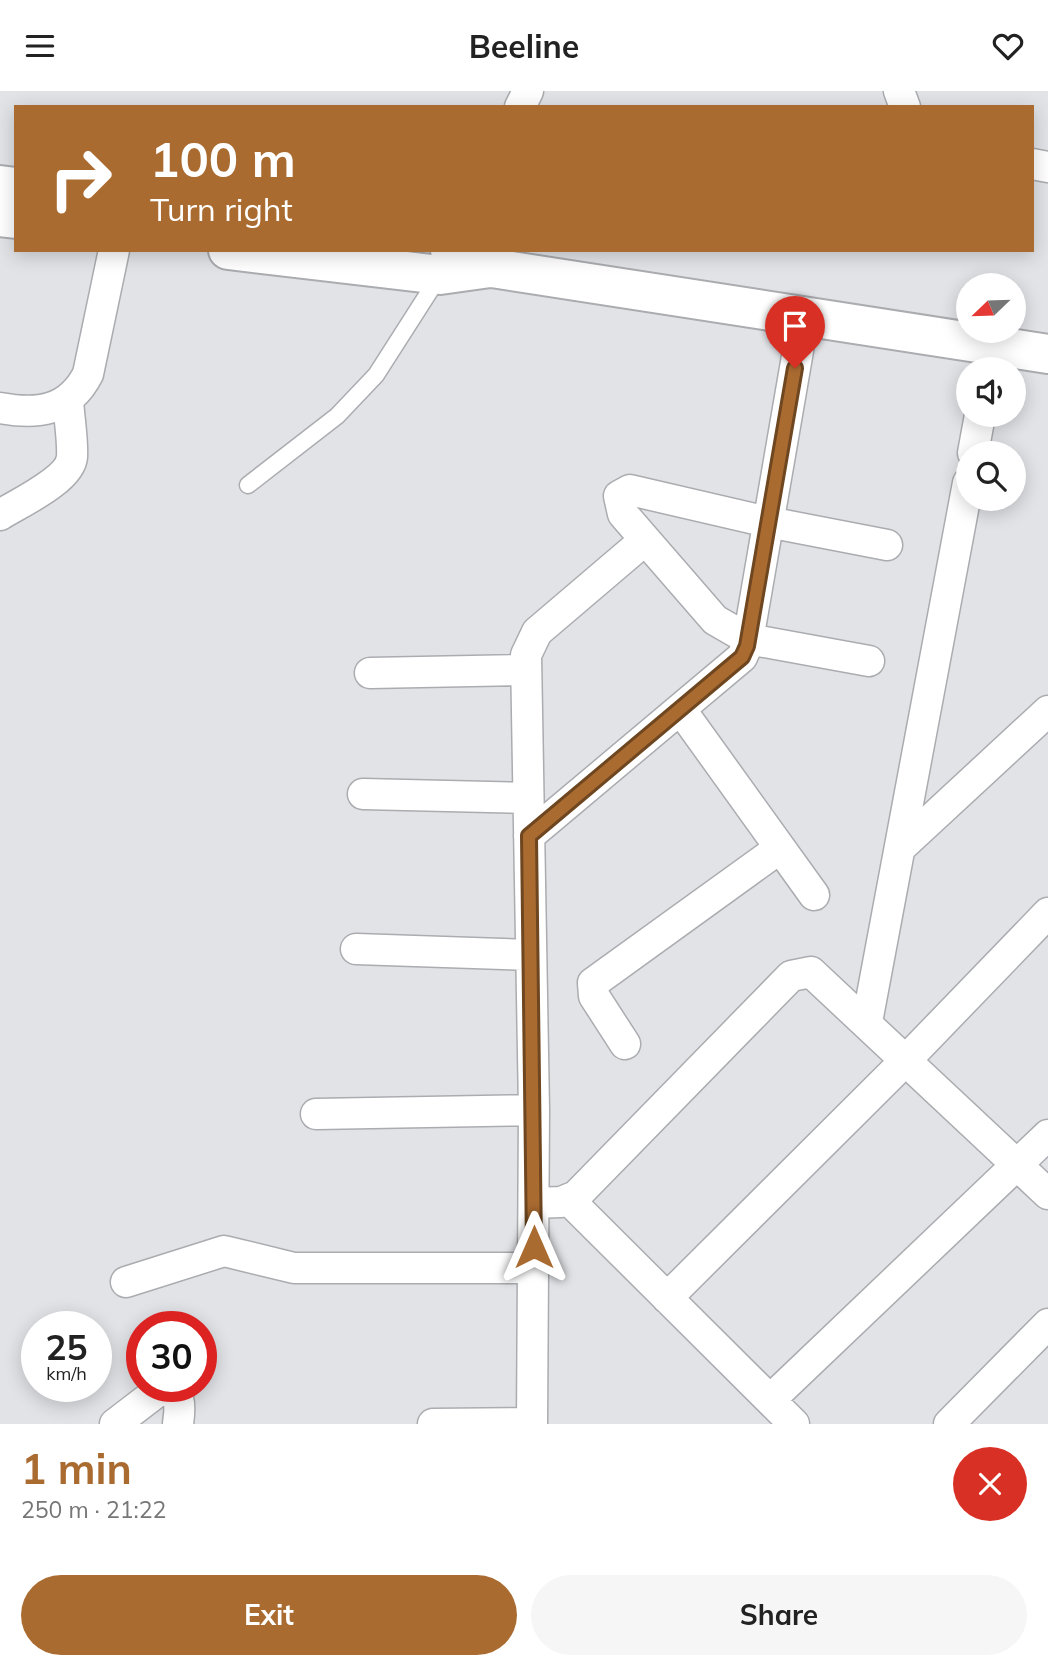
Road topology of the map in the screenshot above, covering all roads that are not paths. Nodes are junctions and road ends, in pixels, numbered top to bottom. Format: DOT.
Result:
graph roads {
  1 [pos="114,252"];
  2 [pos="261,252"];
  3 [pos="445,263"];
  4 [pos="804,316"];
  5 [pos="1048,354"];
  6 [pos="991,357"];
  7 [pos="68,400"];
  8 [pos="0,408"];
  9 [pos="248,485"];
  10 [pos="963,511"];
  11 [pos="0,515"];
  12 [pos="768,523"];
  13 [pos="645,540"];
  14 [pos="887,545"];
  15 [pos="748,639"];
  16 [pos="869,661"];
  17 [pos="526,670"];
  18 [pos="370,673"];
  19 [pos="681,710"];
  20 [pos="1048,711"];
  21 [pos="363,794"];
  22 [pos="528,798"];
  23 [pos="529,836"];
  24 [pos="780,848"];
  25 [pos="900,848"];
  26 [pos="814,895"];
  27 [pos="1048,913"];
  28 [pos="356,949"];
  29 [pos="531,955"];
  30 [pos="867,1022"];
  31 [pos="625,1044"];
  32 [pos="906,1060"];
  33 [pos="534,1110"];
  34 [pos="316,1114"];
  35 [pos="1048,1135"];
  36 [pos="1018,1165"];
  37 [pos="1048,1194"];
  38 [pos="569,1200"];
  39 [pos="534,1203"];
  40 [pos="533,1268"];
  41 [pos="126,1282"];
  42 [pos="667,1299"];
  43 [pos="1048,1324"];
  44 [pos="771,1400"];
  45 [pos="531,1423"];
  46 [pos="115,1424"];
  47 [pos="178,1424"];
  48 [pos="433,1424"];
  49 [pos="794,1424"];
  50 [pos="949,1424"];
  1 -- 7 [label="street"];
  2 -- 3 [label="main road"];
  3 -- 4 [label="main road"];
  3 -- 9 [label="lane"];
  4 -- 6 [label="main road"];
  4 -- 12 [label="street"];
  5 -- 6 [label="main road"];
  7 -- 8 [label="street"];
  7 -- 11 [label="street"];
  10 -- 25 [label="street"];
  12 -- 13 [label="street"];
  12 -- 14 [label="street"];
  12 -- 15 [label="street"];
  13 -- 15 [label="street"];
  13 -- 17 [label="street"];
  15 -- 16 [label="street"];
  15 -- 19 [label="street"];
  17 -- 18 [label="street"];
  17 -- 22 [label="street"];
  19 -- 23 [label="street"];
  19 -- 24 [label="street"];
  20 -- 25 [label="street"];
  21 -- 22 [label="street"];
  22 -- 23 [label="street"];
  23 -- 29 [label="street"];
  24 -- 26 [label="street"];
  24 -- 31 [label="street"];
  25 -- 30 [label="street"];
  27 -- 32 [label="street"];
  28 -- 29 [label="street"];
  29 -- 33 [label="street"];
  30 -- 32 [label="street"];
  30 -- 38 [label="street"];
  32 -- 36 [label="street"];
  32 -- 42 [label="street"];
  33 -- 34 [label="street"];
  33 -- 39 [label="street"];
  35 -- 36 [label="street"];
  36 -- 37 [label="street"];
  36 -- 44 [label="street"];
  38 -- 39 [label="street"];
  38 -- 42 [label="street"];
  39 -- 40 [label="street"];
  40 -- 41 [label="street"];
  40 -- 45 [label="street"];
  42 -- 44 [label="street"];
  43 -- 50 [label="street"];
  44 -- 49 [label="street"];
  45 -- 48 [label="street"];
  46 -- 47 [label="street"];
}
